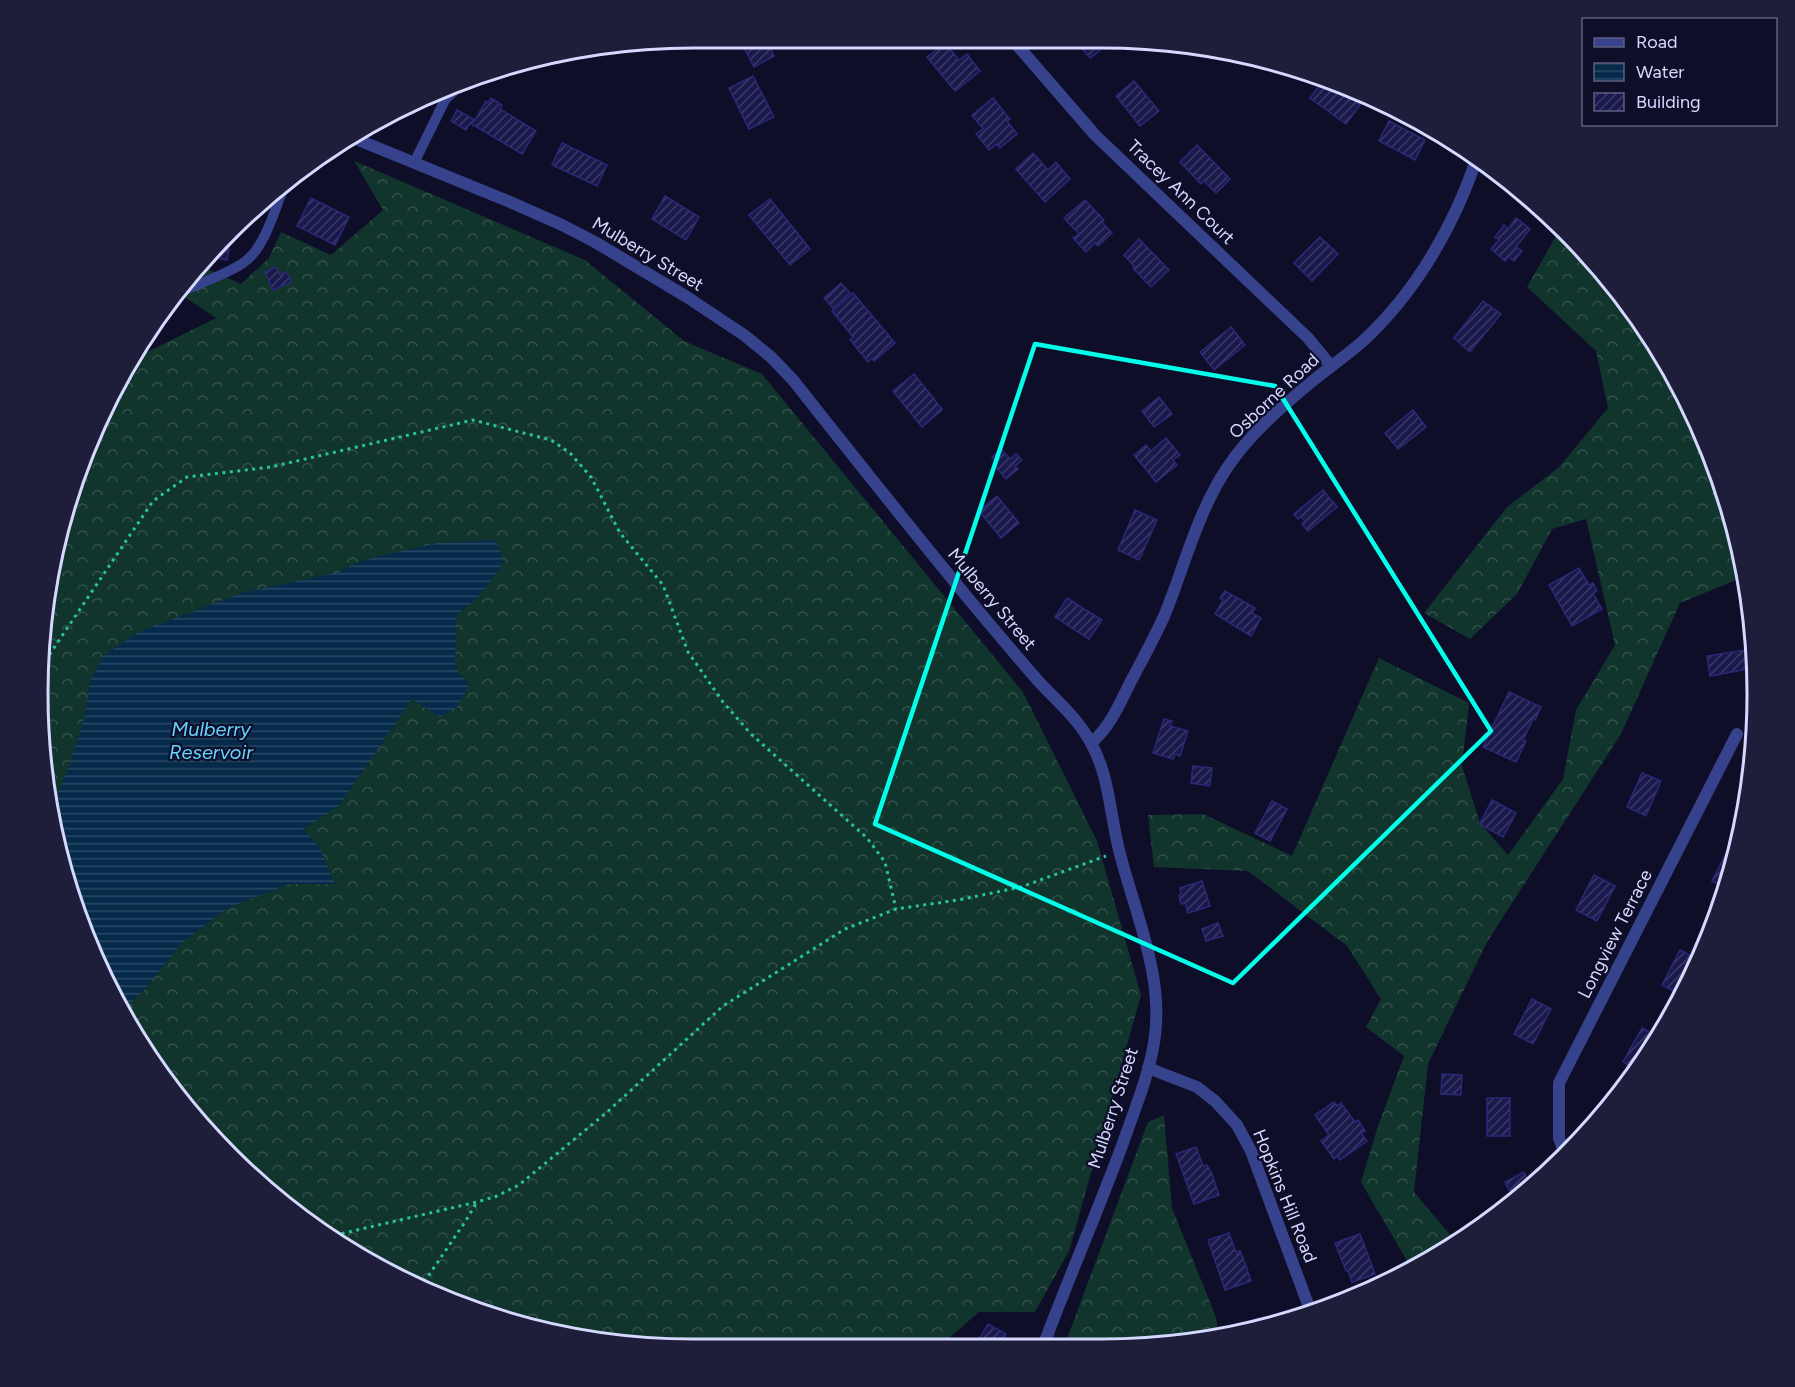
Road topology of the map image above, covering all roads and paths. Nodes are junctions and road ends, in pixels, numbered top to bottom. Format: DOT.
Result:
graph roads {
  1 [pos="1019,48"];
  2 [pos="448,96"];
  3 [pos="361,140"];
  4 [pos="414,163"];
  5 [pos="1474,167"];
  6 [pos="279,199"];
  7 [pos="192,287"];
  8 [pos="1331,366"];
  9 [pos="49,655"];
  10 [pos="1737,734"];
  11 [pos="1091,743"];
  12 [pos="1119,852"];
  13 [pos="896,909"];
  14 [pos="1149,1068"];
  15 [pos="1562,1146"];
  16 [pos="477,1202"];
  17 [pos="341,1234"];
  18 [pos="425,1280"];
  19 [pos="1308,1305"];
  20 [pos="1046,1339"];
  1 -- 8 [label="street, Tracey Ann Court"];
  2 -- 4 [label="lane"];
  3 -- 4 [label="street, Mulberry Street"];
  4 -- 11 [label="street, Mulberry Street"];
  5 -- 8 [label="street, Osborne Road"];
  6 -- 7 [label="lane"];
  8 -- 11 [label="street, Osborne Road"];
  9 -- 13 [label="path"];
  10 -- 15 [label="street, Longview Terrace"];
  11 -- 12 [label="street, Mulberry Street"];
  12 -- 13 [label="path"];
  12 -- 14 [label="street, Mulberry Street"];
  13 -- 16 [label="path"];
  14 -- 19 [label="street, Hopkins Hill Road"];
  14 -- 20 [label="street, Mulberry Street"];
  16 -- 17 [label="path"];
  16 -- 18 [label="path"];
}
